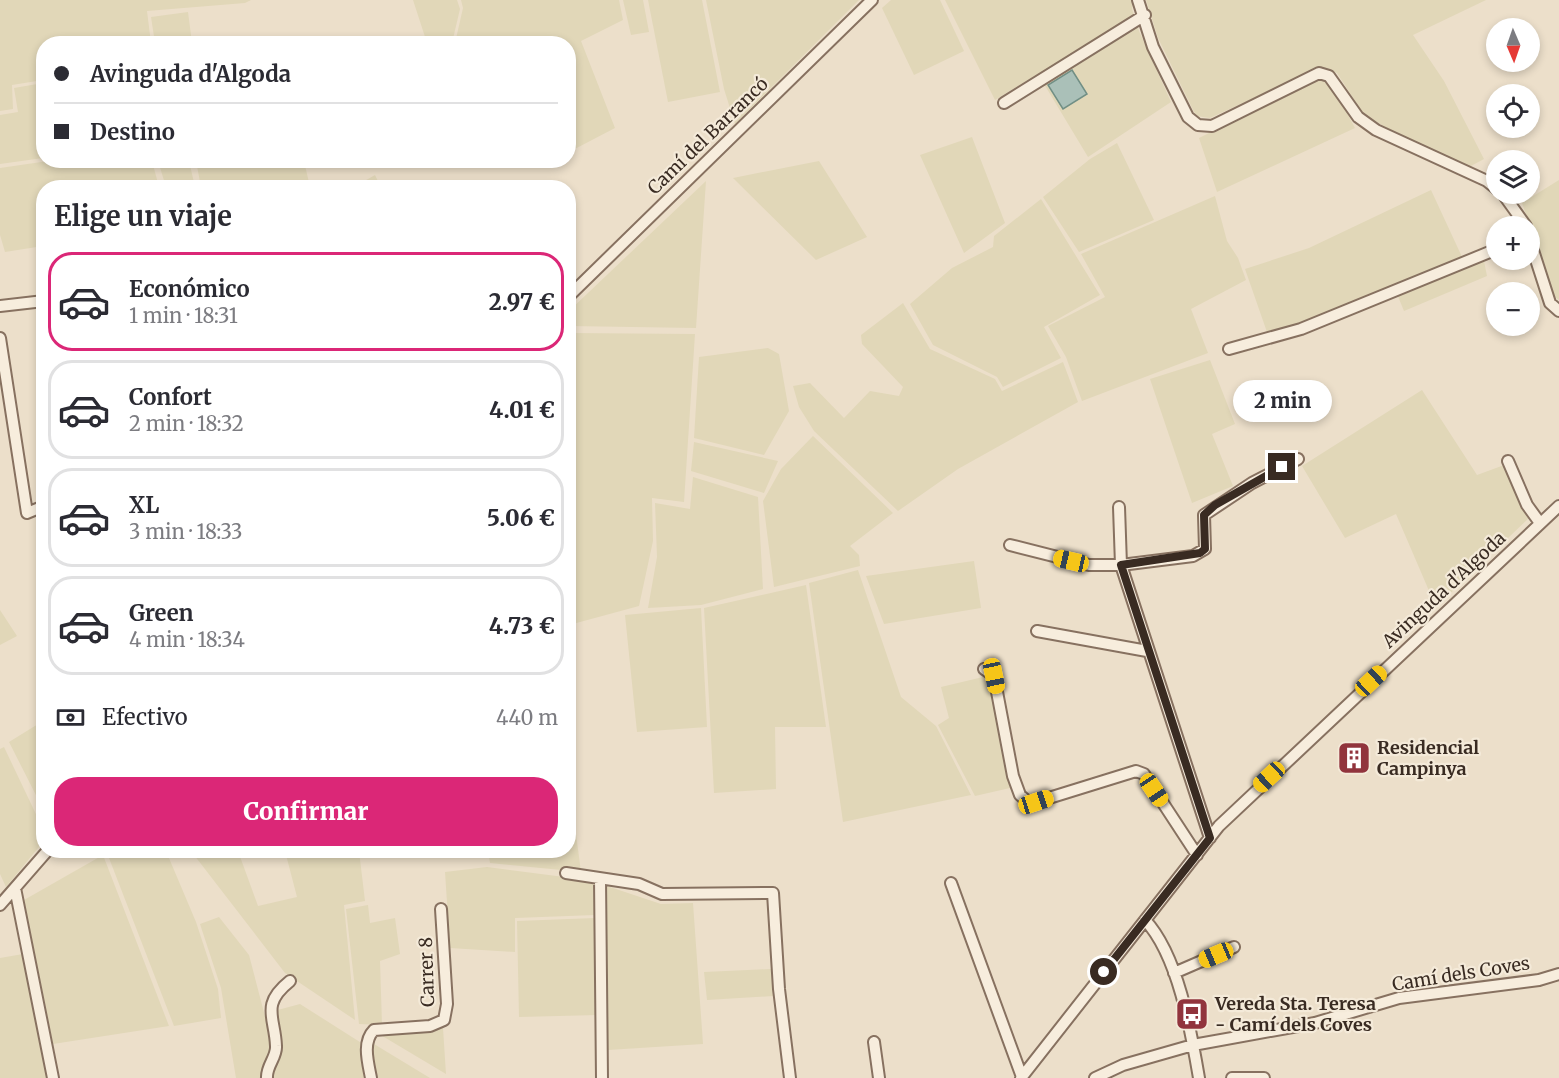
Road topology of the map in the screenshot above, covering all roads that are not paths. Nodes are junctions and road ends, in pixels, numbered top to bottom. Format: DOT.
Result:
graph roads {
  1 [pos="872,0"];
  2 [pos="1138,0"];
  3 [pos="1145,15"];
  4 [pos="1004,103"];
  5 [pos="1486,181"];
  6 [pos="1486,253"];
  7 [pos="1539,270"];
  8 [pos="576,289"];
  9 [pos="36,302"];
  10 [pos="0,306"];
  11 [pos="1559,311"];
  12 [pos="0,338"];
  13 [pos="1229,349"];
  14 [pos="1298,459"];
  15 [pos="1508,461"];
  16 [pos="1559,506"];
  17 [pos="1119,507"];
  18 [pos="36,509"];
  19 [pos="1540,523"];
  20 [pos="1010,545"];
  21 [pos="1121,565"];
  22 [pos="1037,631"];
  23 [pos="1147,651"];
  24 [pos="984,669"];
  25 [pos="1210,838"];
  26 [pos="1197,855"];
  27 [pos="41,858"];
  28 [pos="566,873"];
  29 [pos="600,879"];
  30 [pos="951,883"];
  31 [pos="15,888"];
  32 [pos="0,905"];
  33 [pos="441,909"];
  34 [pos="1145,920"];
  35 [pos="1234,947"];
  36 [pos="1174,973"];
  37 [pos="1559,974"];
  38 [pos="290,981"];
  39 [pos="874,1042"];
  40 [pos="1193,1045"];
  41 [pos="53,1078"];
  42 [pos="267,1078"];
  43 [pos="371,1078"];
  44 [pos="602,1078"];
  45 [pos="790,1078"];
  46 [pos="879,1078"];
  47 [pos="1022,1078"];
  48 [pos="1095,1078"];
  49 [pos="1199,1078"];
  50 [pos="1232,1078"];
  51 [pos="1264,1078"];
  1 -- 8 [label="street, Camí del Barrancó"];
  2 -- 3 [label="street"];
  3 -- 4 [label="street"];
  3 -- 5 [label="street"];
  6 -- 13 [label="street"];
  7 -- 11 [label="street"];
  9 -- 10 [label="street"];
  12 -- 18 [label="street"];
  14 -- 21 [label="street"];
  15 -- 19 [label="street"];
  16 -- 19 [label="street, Avinguda d'Algoda"];
  17 -- 21 [label="street"];
  19 -- 25 [label="street, Avinguda d'Algoda"];
  20 -- 21 [label="street"];
  21 -- 23 [label="street"];
  22 -- 23 [label="street"];
  23 -- 25 [label="street"];
  24 -- 26 [label="street"];
  25 -- 26 [label="street, Avinguda d'Algoda"];
  26 -- 34 [label="street, Avinguda d'Algoda"];
  27 -- 31 [label="street"];
  28 -- 29 [label="street"];
  29 -- 44 [label="street"];
  29 -- 45 [label="street"];
  30 -- 47 [label="street"];
  31 -- 32 [label="street"];
  31 -- 41 [label="street"];
  33 -- 43 [label="street, Carrer 8"];
  34 -- 36 [label="street"];
  34 -- 47 [label="street, Avinguda d'Algoda"];
  35 -- 36 [label="street"];
  36 -- 40 [label="street"];
  37 -- 40 [label="street, Camí dels Coves"];
  38 -- 42 [label="street"];
  39 -- 46 [label="street"];
  40 -- 48 [label="street, Camí dels Coves"];
  40 -- 49 [label="street"];
  50 -- 51 [label="street"];
}
